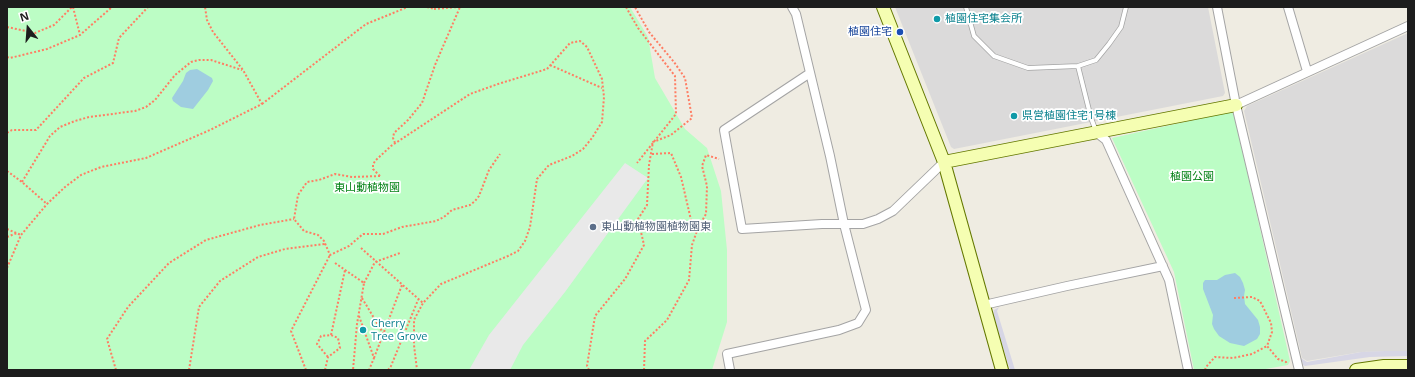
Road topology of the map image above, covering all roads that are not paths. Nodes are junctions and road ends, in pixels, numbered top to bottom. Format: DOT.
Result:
graph roads {
  1 [pos="792,7"];
  2 [pos="883,7"];
  3 [pos="967,7"];
  4 [pos="1126,7"];
  5 [pos="1217,7"];
  6 [pos="1288,7"];
  7 [pos="1408,26"];
  8 [pos="1078,66"];
  9 [pos="1307,72"];
  10 [pos="810,73"];
  11 [pos="1236,105"];
  12 [pos="1097,133"];
  13 [pos="944,162"];
  14 [pos="844,224"];
  15 [pos="1163,266"];
  16 [pos="984,305"];
  17 [pos="1408,366"];
  18 [pos="730,370"];
  19 [pos="1002,370"];
  20 [pos="1188,370"];
  21 [pos="1298,370"];
  22 [pos="1356,370"];
  1 -- 10 [label="street"];
  2 -- 13 [label="street"];
  3 -- 8 [label="lane"];
  4 -- 8 [label="lane"];
  5 -- 11 [label="street"];
  6 -- 9 [label="street"];
  7 -- 9 [label="street"];
  8 -- 12 [label="lane"];
  9 -- 11 [label="street"];
  10 -- 14 [label="street"];
  10 -- 14 [label="street"];
  11 -- 12 [label="street"];
  11 -- 21 [label="street"];
  12 -- 13 [label="street"];
  12 -- 15 [label="street"];
  13 -- 14 [label="street"];
  13 -- 16 [label="street"];
  14 -- 18 [label="street"];
  15 -- 16 [label="street"];
  15 -- 20 [label="street"];
  16 -- 19 [label="street"];
  17 -- 22 [label="street"];
}
